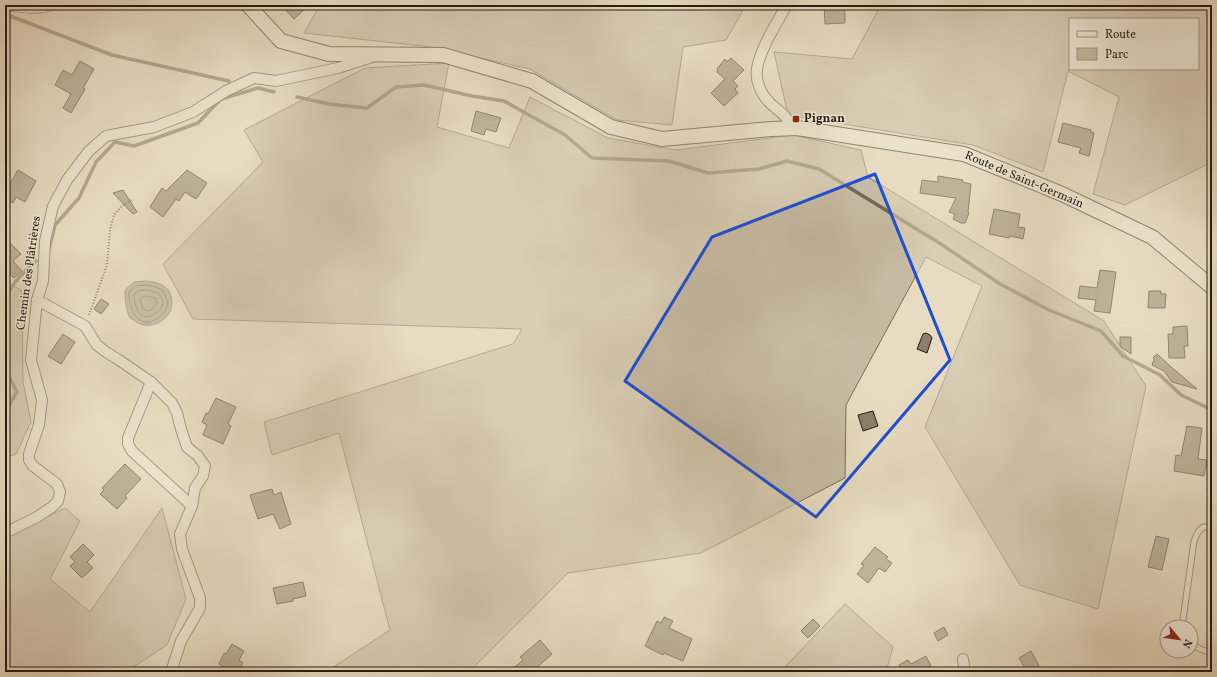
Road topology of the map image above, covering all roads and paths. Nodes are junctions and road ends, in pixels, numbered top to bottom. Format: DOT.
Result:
graph roads {
  1 [pos="8,5"];
  2 [pos="51,5"];
  3 [pos="248,5"];
  4 [pos="787,5"];
  5 [pos="382,54"];
  6 [pos="790,128"];
  7 [pos="132,199"];
  8 [pos="1212,287"];
  9 [pos="37,300"];
  10 [pos="85,326"];
  11 [pos="151,382"];
  12 [pos="192,506"];
  13 [pos="1212,527"];
  14 [pos="5,533"];
  15 [pos="1183,619"];
  16 [pos="1199,648"];
  17 [pos="1212,653"];
  18 [pos="963,660"];
  19 [pos="171,672"];
  20 [pos="965,672"];
  1 -- 2 [label="street"];
  3 -- 5 [label="street, Route de Saint-Germain"];
  4 -- 6 [label="street"];
  5 -- 6 [label="street, Route de Saint-Germain"];
  5 -- 9 [label="street, Chemin des Plâtrières"];
  6 -- 8 [label="street, Route de Saint-Germain"];
  7 -- 10 [label="path"];
  9 -- 10 [label="street"];
  9 -- 14 [label="street, Chemin des Plâtrières"];
  10 -- 11 [label="street"];
  11 -- 12 [label="street"];
  11 -- 12 [label="street"];
  12 -- 19 [label="street"];
  13 -- 15 [label="lane"];
  16 -- 17 [label="lane"];
  18 -- 20 [label="street"];
}
